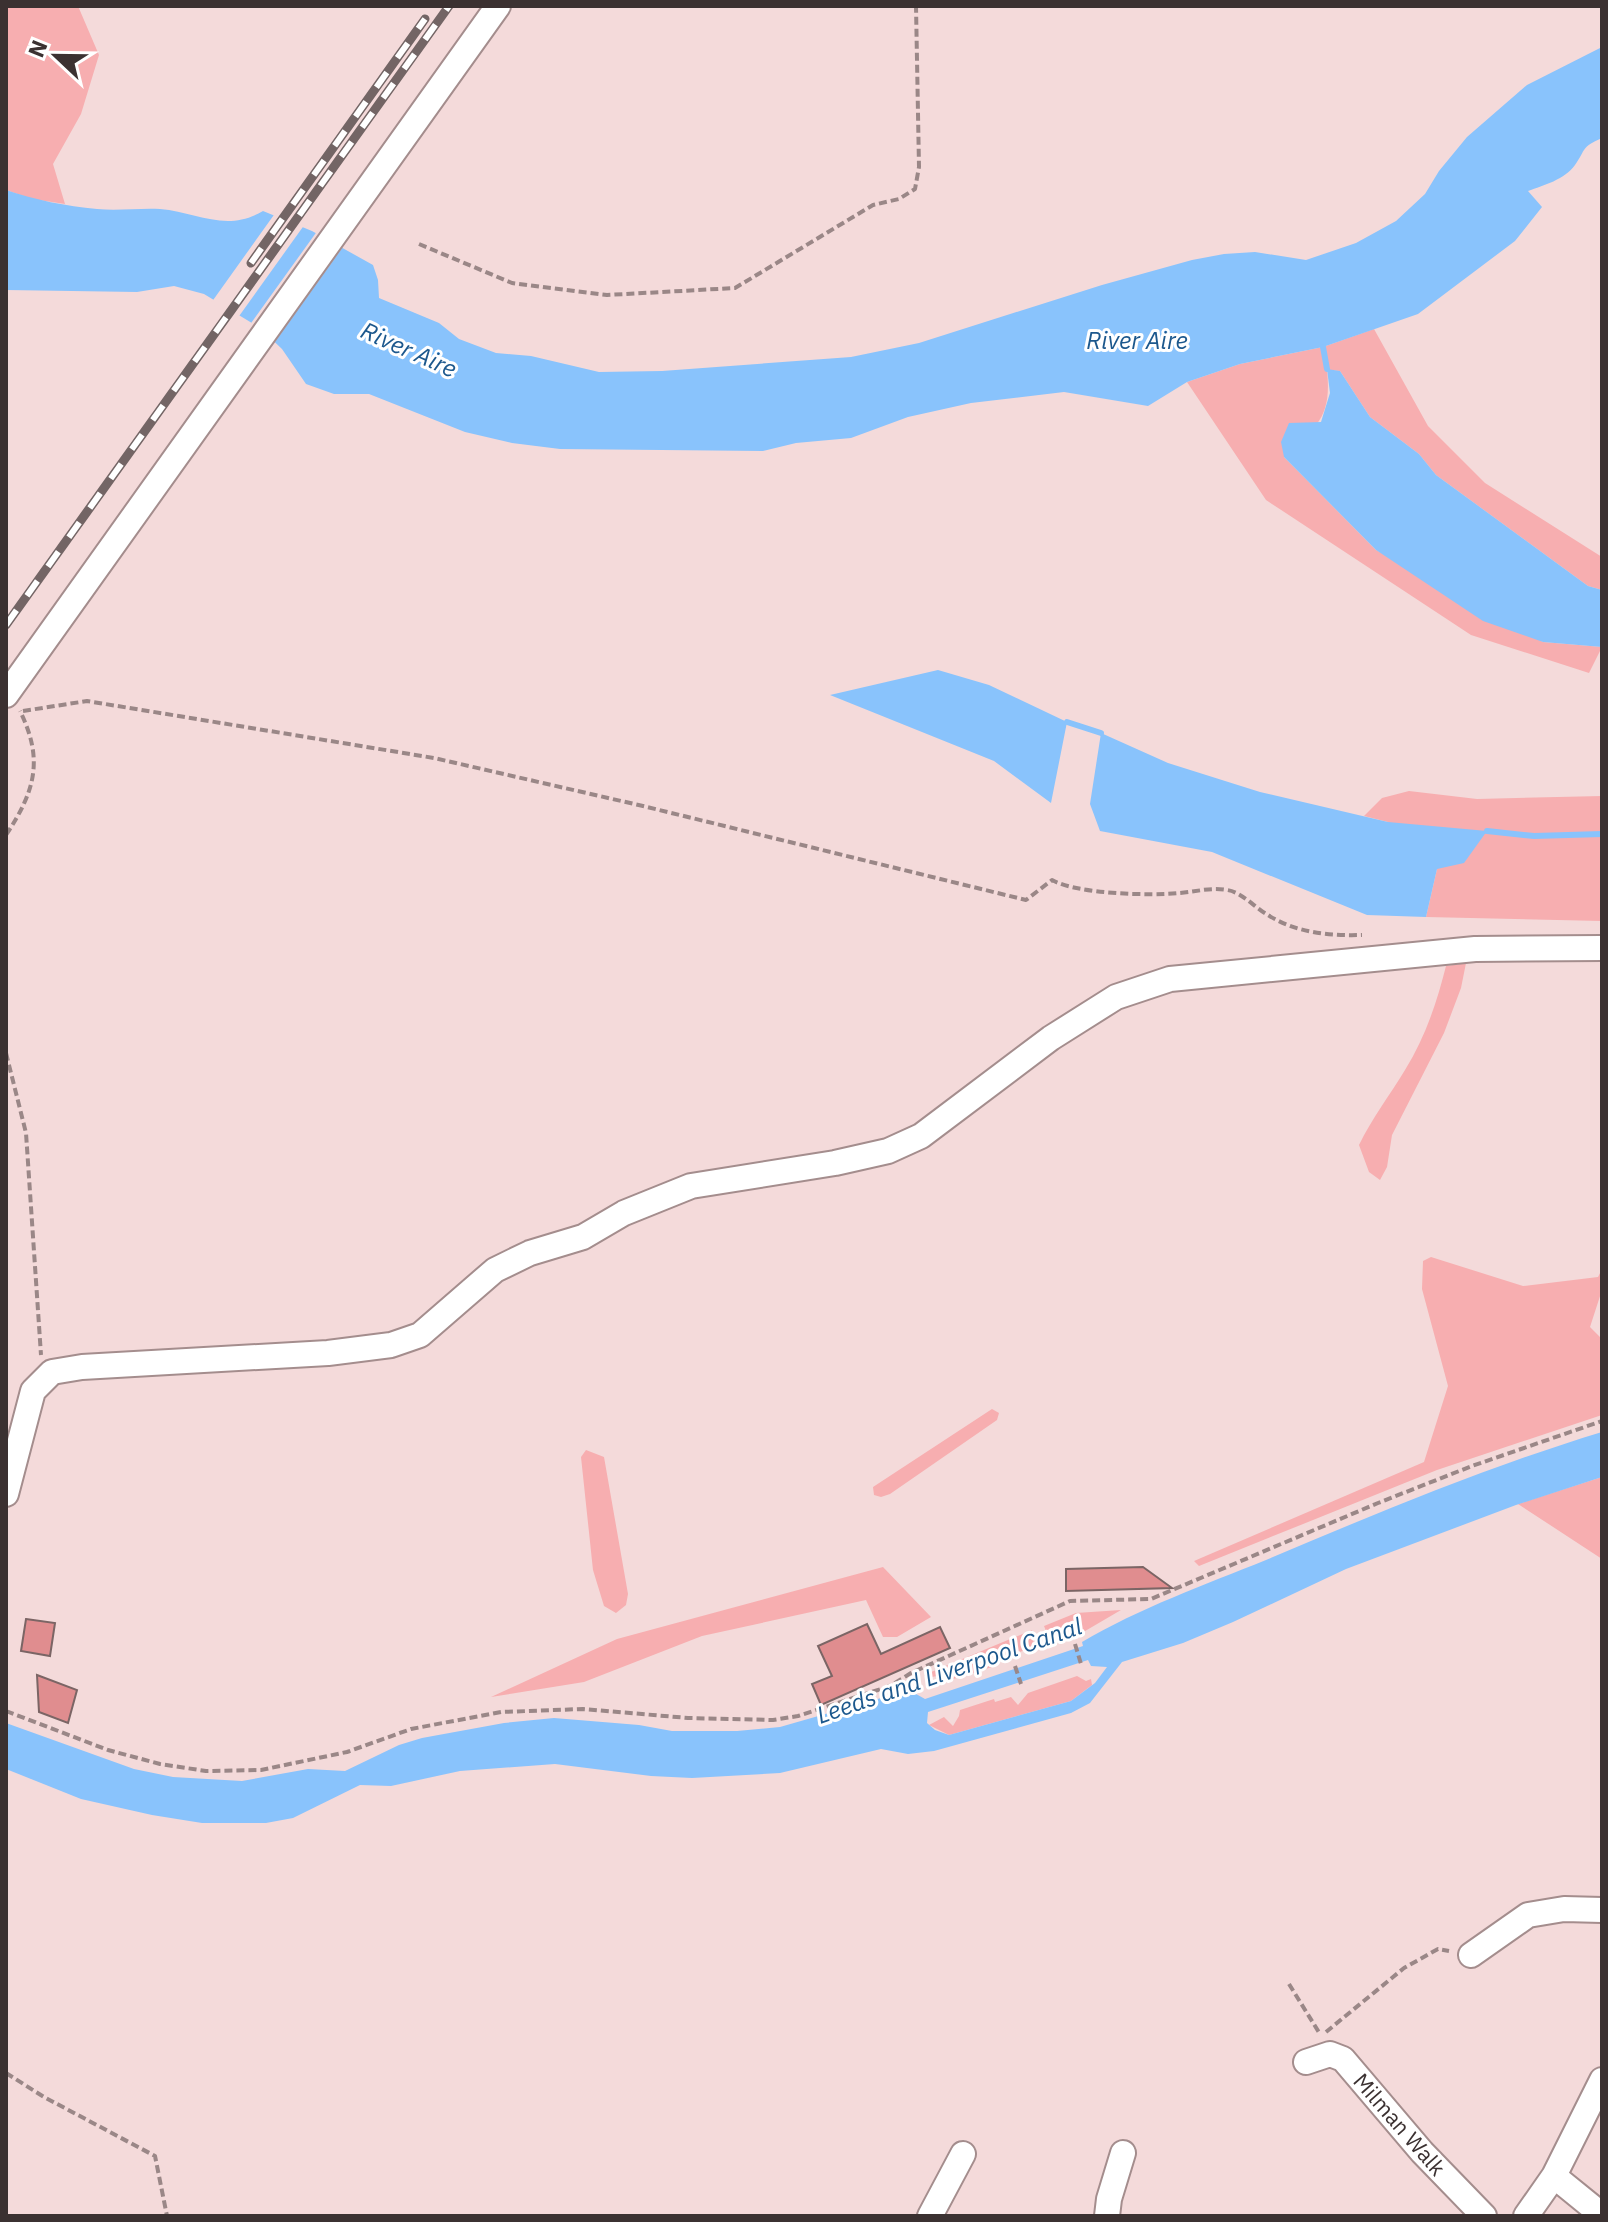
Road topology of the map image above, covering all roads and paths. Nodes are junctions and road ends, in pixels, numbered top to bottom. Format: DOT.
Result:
graph roads {
  1 [pos="498,6"];
  2 [pos="916,6"];
  3 [pos="419,244"];
  4 [pos="13,703"];
  5 [pos="6,835"];
  6 [pos="1369,935"];
  7 [pos="1602,948"];
  8 [pos="6,1053"];
  9 [pos="48,1376"];
  10 [pos="1602,1421"];
  11 [pos="6,1494"];
  12 [pos="1075,1644"];
  13 [pos="1081,1664"];
  14 [pos="1015,1666"];
  15 [pos="1021,1684"];
  16 [pos="6,1711"];
  17 [pos="1602,1910"];
  18 [pos="1471,1955"];
  19 [pos="1289,1984"];
  20 [pos="1306,2062"];
  21 [pos="6,2073"];
  22 [pos="1602,2080"];
  23 [pos="1123,2153"];
  24 [pos="963,2154"];
  25 [pos="1554,2176"];
  26 [pos="1602,2215"];
  27 [pos="167,2216"];
  28 [pos="930,2216"];
  29 [pos="1107,2216"];
  30 [pos="1484,2216"];
  31 [pos="1526,2216"];
  1 -- 4 [label="street"];
  2 -- 3 [label="path"];
  4 -- 5 [label="path"];
  4 -- 6 [label="path"];
  7 -- 9 [label="street"];
  8 -- 9 [label="path"];
  9 -- 11 [label="street"];
  10 -- 16 [label="path"];
  12 -- 13 [label="path"];
  14 -- 15 [label="path"];
  17 -- 18 [label="street"];
  18 -- 19 [label="path"];
  20 -- 30 [label="street, Milman Walk"];
  21 -- 27 [label="path"];
  22 -- 25 [label="street"];
  23 -- 29 [label="street"];
  24 -- 28 [label="street"];
  25 -- 26 [label="street"];
  25 -- 31 [label="street"];
}
